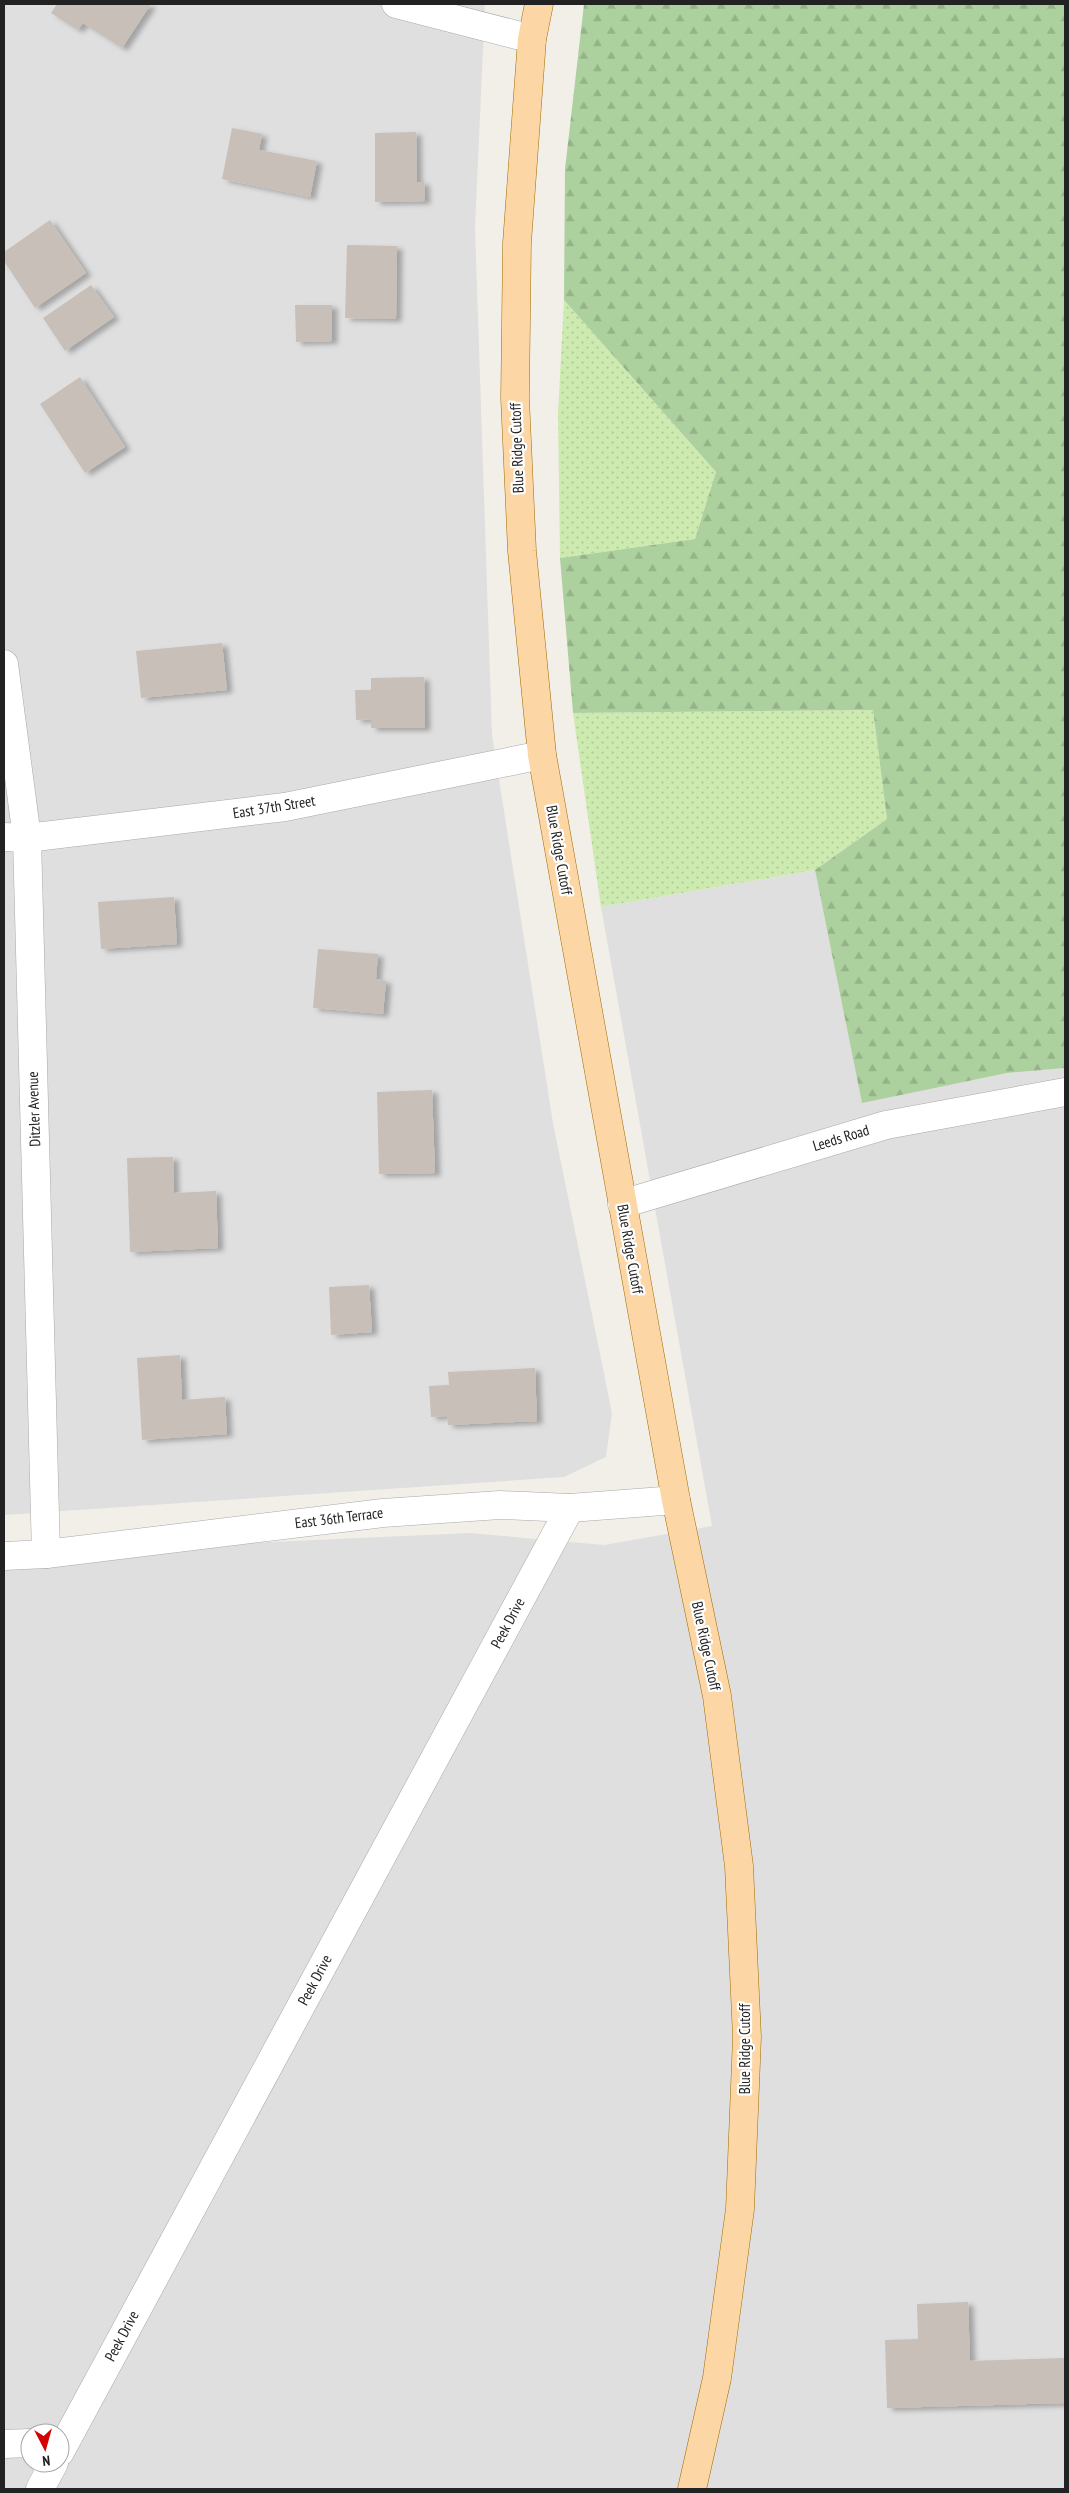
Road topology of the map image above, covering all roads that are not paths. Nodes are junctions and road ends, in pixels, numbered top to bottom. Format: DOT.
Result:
graph roads {
  1 [pos="396,4"];
  2 [pos="539,4"];
  3 [pos="532,39"];
  4 [pos="4,664"];
  5 [pos="542,755"];
  6 [pos="15,838"];
  7 [pos="1065,1092"];
  8 [pos="622,1204"];
  9 [pos="676,1500"];
  10 [pos="570,1508"];
  11 [pos="46,1554"];
  12 [pos="4,1556"];
  13 [pos="70,2431"];
  14 [pos="20,2443"];
  15 [pos="4,2444"];
  16 [pos="48,2473"];
  17 [pos="40,2489"];
  18 [pos="692,2489"];
  1 -- 3 [label="street"];
  2 -- 3 [label="main road, Blue Ridge Cutoff"];
  3 -- 5 [label="main road, Blue Ridge Cutoff"];
  4 -- 6 [label="street, Ditzler Avenue"];
  5 -- 6 [label="street, East 37th Street"];
  5 -- 8 [label="main road, Blue Ridge Cutoff"];
  6 -- 11 [label="street, Ditzler Avenue"];
  7 -- 8 [label="street, Leeds Road"];
  8 -- 9 [label="main road, Blue Ridge Cutoff"];
  9 -- 10 [label="street, East 36th Terrace"];
  9 -- 18 [label="main road, Blue Ridge Cutoff"];
  10 -- 11 [label="street, East 36th Terrace"];
  10 -- 13 [label="street, Peek Drive"];
  11 -- 12 [label="street, East 36th Terrace"];
  14 -- 15 [label="street"];
  16 -- 17 [label="street, Peek Drive"];
}
